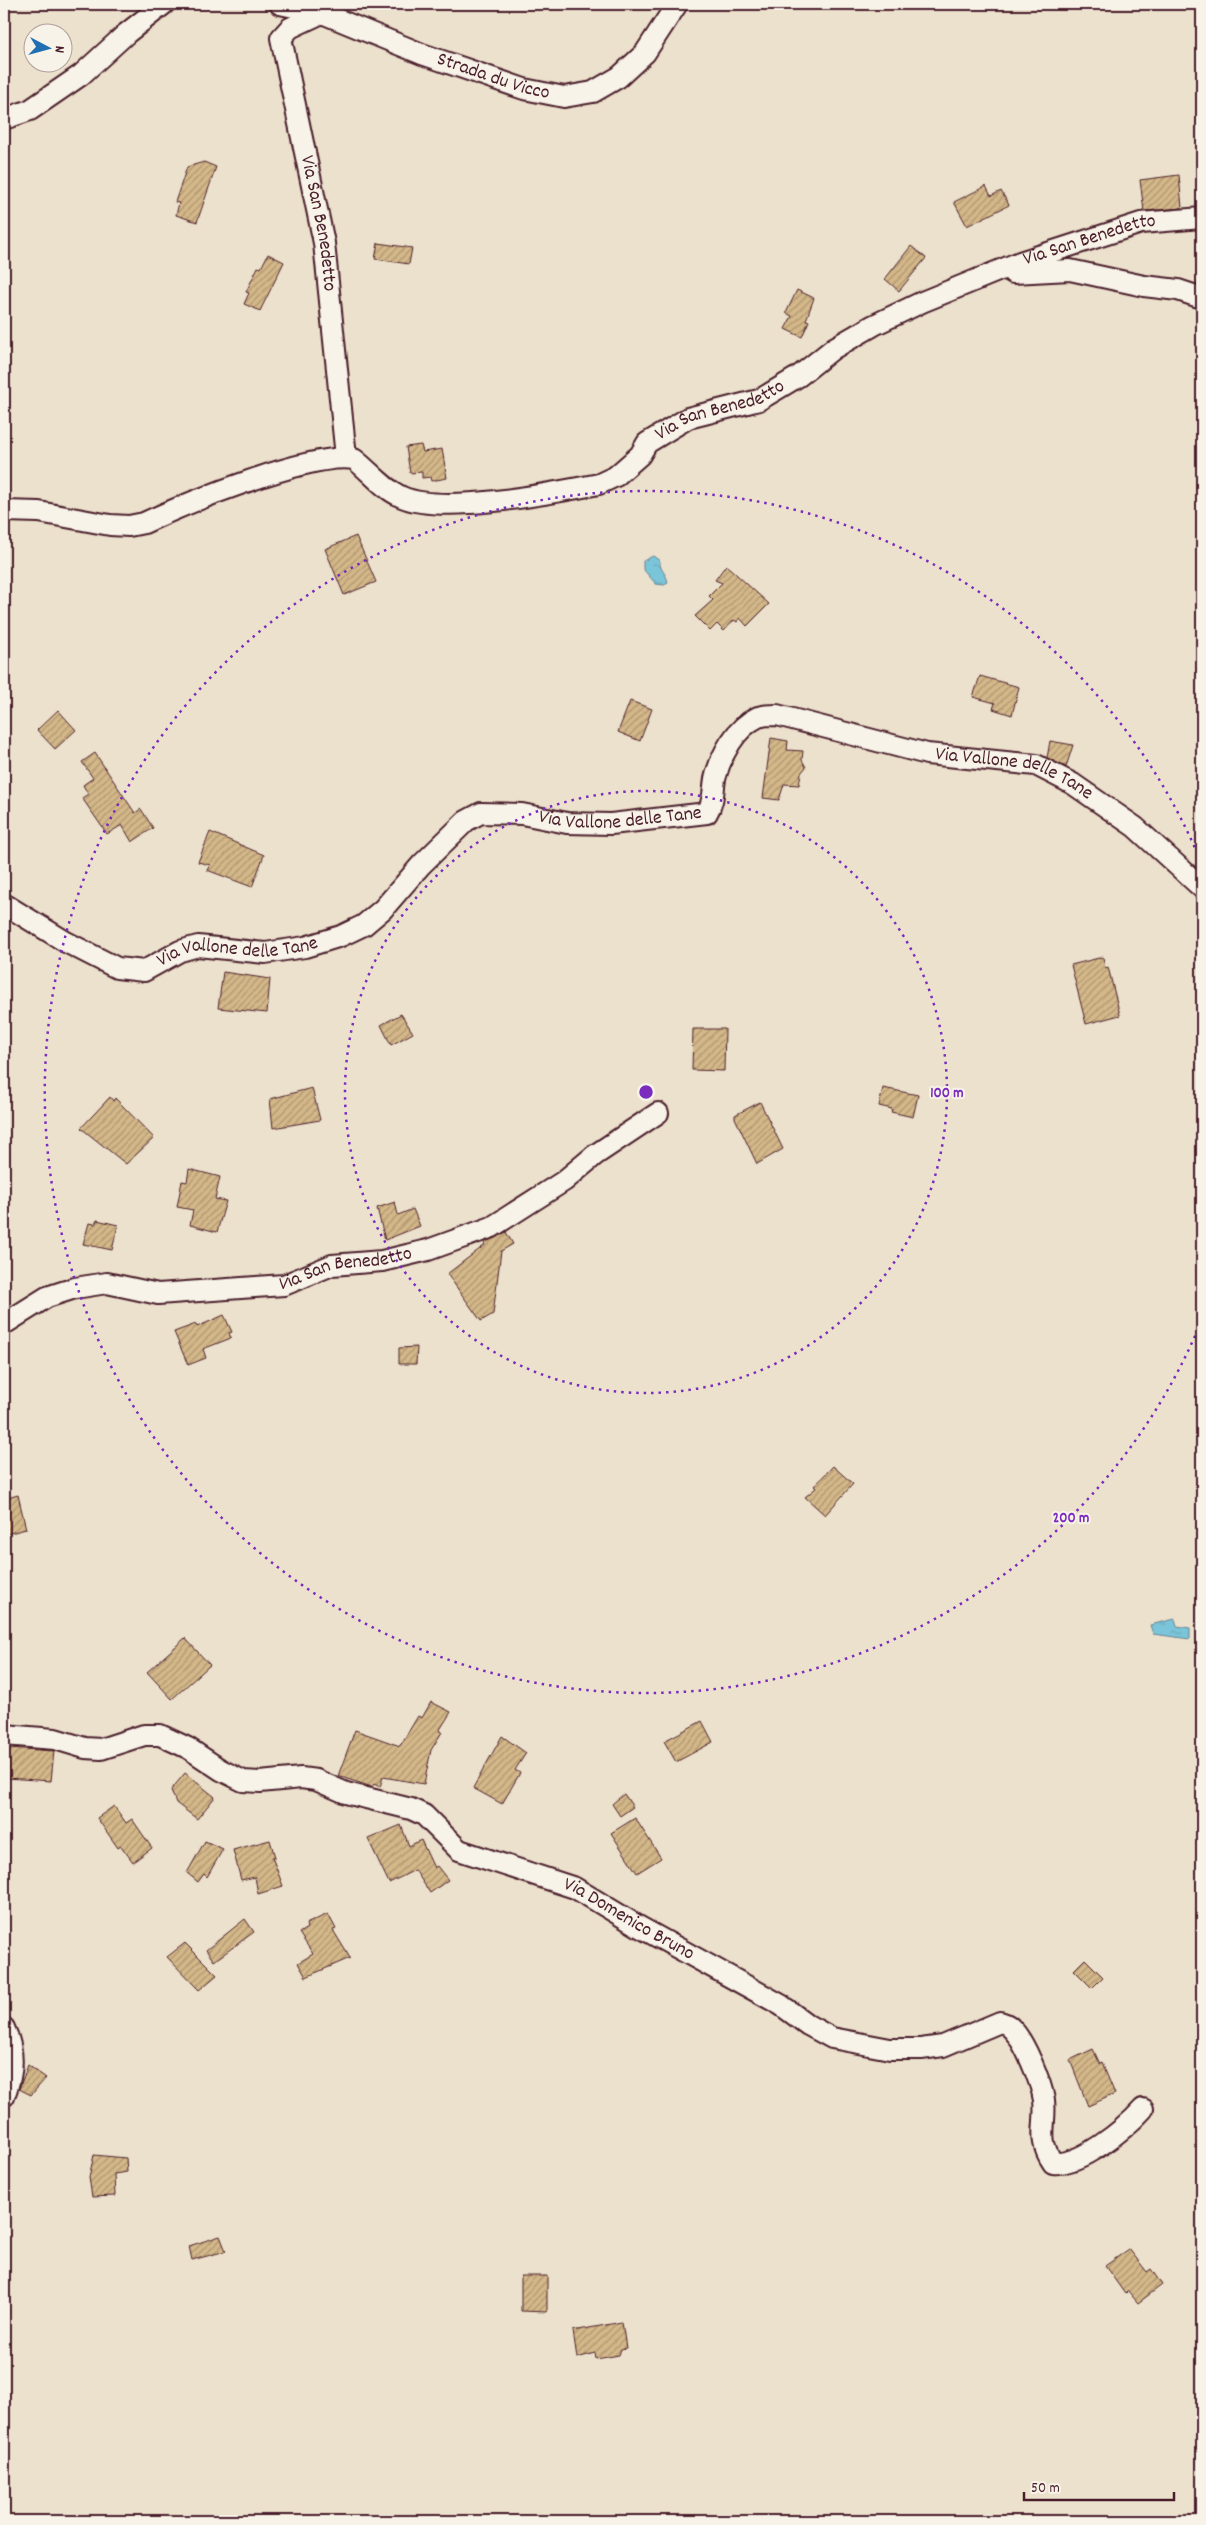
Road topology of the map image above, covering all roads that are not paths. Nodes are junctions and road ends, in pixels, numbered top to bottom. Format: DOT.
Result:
graph roads {
  1 [pos="164,4"];
  2 [pos="280,4"];
  3 [pos="677,4"];
  4 [pos="322,14"];
  5 [pos="4,119"];
  6 [pos="1202,218"];
  7 [pos="981,278"];
  8 [pos="1202,298"];
  9 [pos="346,458"];
  10 [pos="4,512"];
  11 [pos="1202,888"];
  12 [pos="4,904"];
  13 [pos="658,1113"];
  14 [pos="4,1324"];
  15 [pos="4,1735"];
  16 [pos="4,2028"];
  17 [pos="4,2096"];
  18 [pos="1142,2109"];
  1 -- 5 [label="street"];
  2 -- 4 [label="street, Strada du Vicco"];
  3 -- 4 [label="street, Strada du Vicco"];
  4 -- 9 [label="street, Via San Benedetto"];
  6 -- 7 [label="street, Via San Benedetto"];
  7 -- 8 [label="street, Via San Benedetto"];
  7 -- 9 [label="street, Via San Benedetto"];
  9 -- 10 [label="street"];
  11 -- 12 [label="street, Via Vallone delle Tane"];
  13 -- 14 [label="street, Via San Benedetto"];
  15 -- 18 [label="street, Via Domenico Bruno"];
  16 -- 17 [label="street"];
}
